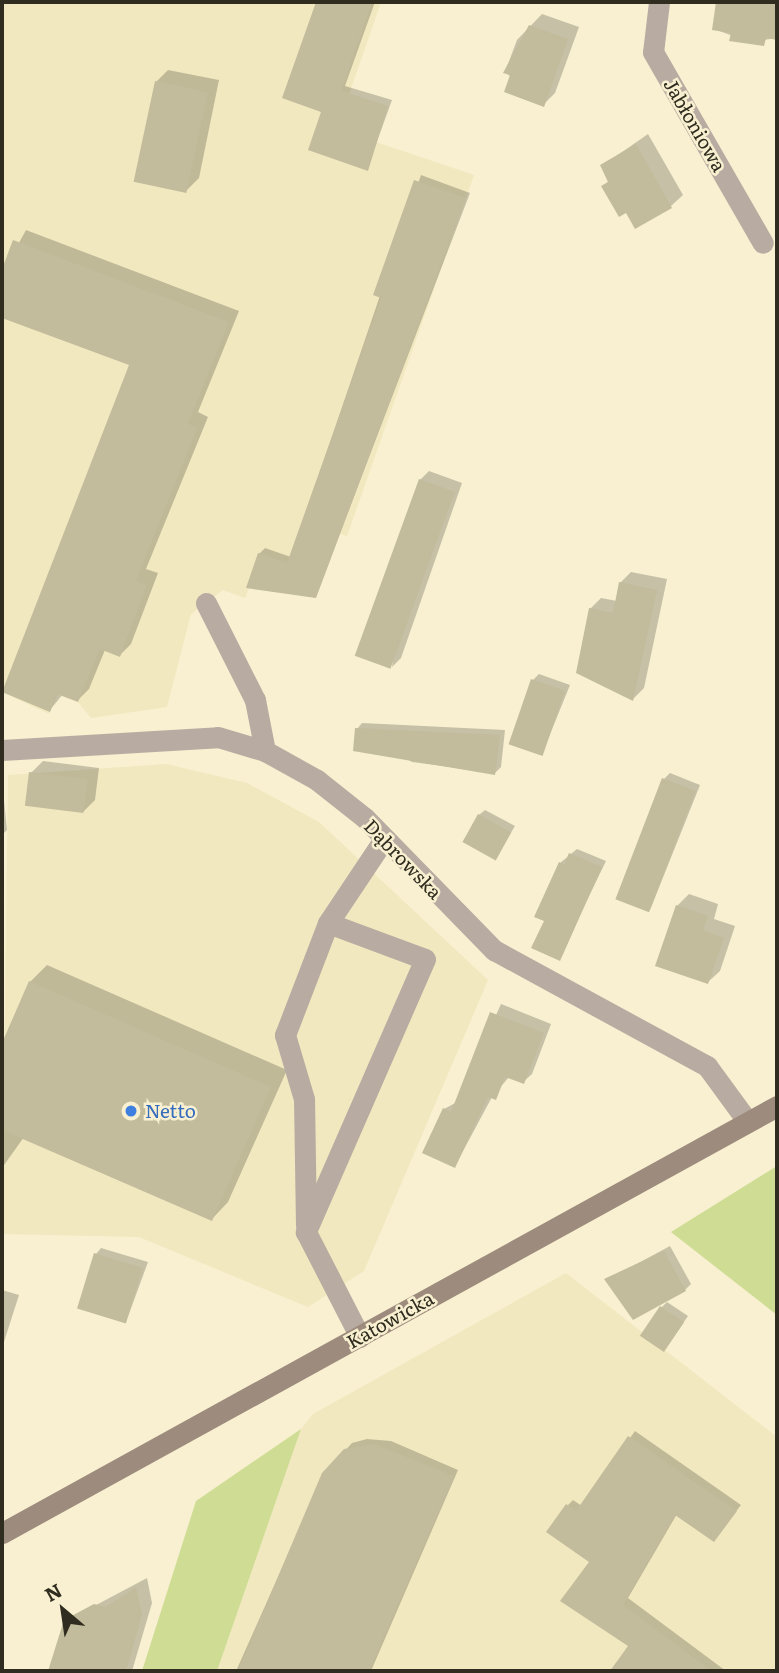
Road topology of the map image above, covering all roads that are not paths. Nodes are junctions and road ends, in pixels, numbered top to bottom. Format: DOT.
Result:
graph roads {
  1 [pos="659,2"];
  2 [pos="762,243"];
  3 [pos="206,603"];
  4 [pos="2,750"];
  5 [pos="265,751"];
  6 [pos="384,839"];
  7 [pos="328,923"];
  8 [pos="777,1106"];
  9 [pos="748,1122"];
  10 [pos="306,1232"];
  11 [pos="360,1337"];
  12 [pos="2,1533"];
  1 -- 2 [label="street, Jabłoniowa"];
  3 -- 5 [label="street"];
  4 -- 5 [label="street, Dąbrowska"];
  5 -- 6 [label="street, Dąbrowska"];
  6 -- 7 [label="street"];
  6 -- 9 [label="street, Dąbrowska"];
  7 -- 10 [label="street"];
  7 -- 10 [label="street"];
  8 -- 9 [label="street, Katowicka"];
  9 -- 11 [label="street, Katowicka"];
  10 -- 11 [label="street"];
  11 -- 12 [label="street, Katowicka"];
}
